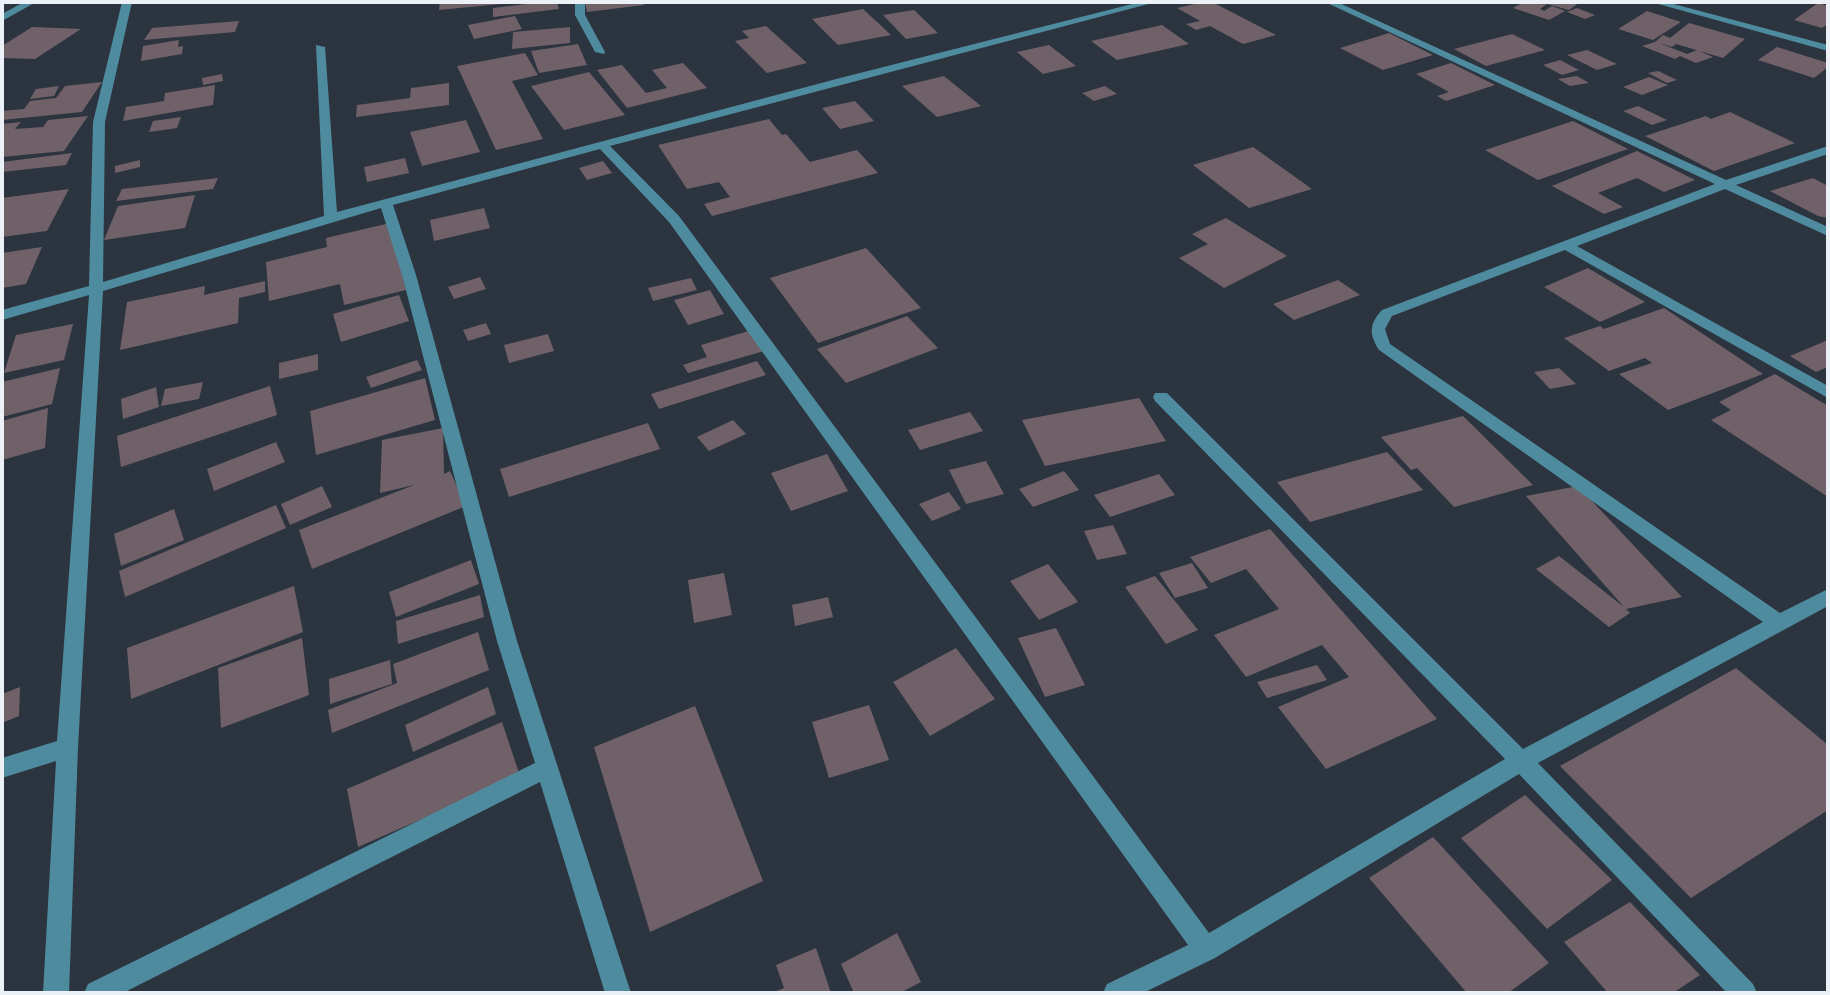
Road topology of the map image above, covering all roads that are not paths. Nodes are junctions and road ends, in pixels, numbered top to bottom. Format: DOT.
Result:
graph roads {
  1 [pos="31,2"];
  2 [pos="127,2"];
  3 [pos="580,2"];
  4 [pos="1151,2"];
  5 [pos="1330,2"];
  6 [pos="1656,2"];
  7 [pos="2,18"];
  8 [pos="320,47"];
  9 [pos="1828,48"];
  10 [pos="600,52"];
  11 [pos="603,145"];
  12 [pos="1828,150"];
  13 [pos="1727,184"];
  14 [pos="386,204"];
  15 [pos="331,219"];
  16 [pos="1828,232"];
  17 [pos="1566,245"];
  18 [pos="96,290"];
  19 [pos="2,315"];
  20 [pos="1828,393"];
  21 [pos="1161,397"];
  22 [pos="1828,597"];
  23 [pos="1779,623"];
  24 [pos="67,748"];
  25 [pos="1521,761"];
  26 [pos="2,768"];
  27 [pos="546,768"];
  28 [pos="1206,949"];
  29 [pos="56,993"];
  30 [pos="97,993"];
  31 [pos="618,993"];
  32 [pos="1116,993"];
  33 [pos="1744,993"];
  1 -- 7 [label="street"];
  2 -- 18 [label="street"];
  3 -- 10 [label="street"];
  4 -- 11 [label="street"];
  5 -- 13 [label="street"];
  6 -- 9 [label="street"];
  8 -- 15 [label="street"];
  11 -- 14 [label="street"];
  11 -- 28 [label="street"];
  12 -- 13 [label="street"];
  13 -- 16 [label="street"];
  13 -- 17 [label="street"];
  14 -- 15 [label="street"];
  14 -- 27 [label="street"];
  15 -- 18 [label="street"];
  17 -- 20 [label="street"];
  17 -- 23 [label="street"];
  18 -- 19 [label="street"];
  18 -- 24 [label="street"];
  21 -- 25 [label="street"];
  22 -- 23 [label="street"];
  23 -- 25 [label="street"];
  24 -- 26 [label="street"];
  24 -- 29 [label="street"];
  25 -- 28 [label="street"];
  25 -- 33 [label="street"];
  27 -- 30 [label="street"];
  27 -- 31 [label="street"];
  28 -- 32 [label="street"];
}
